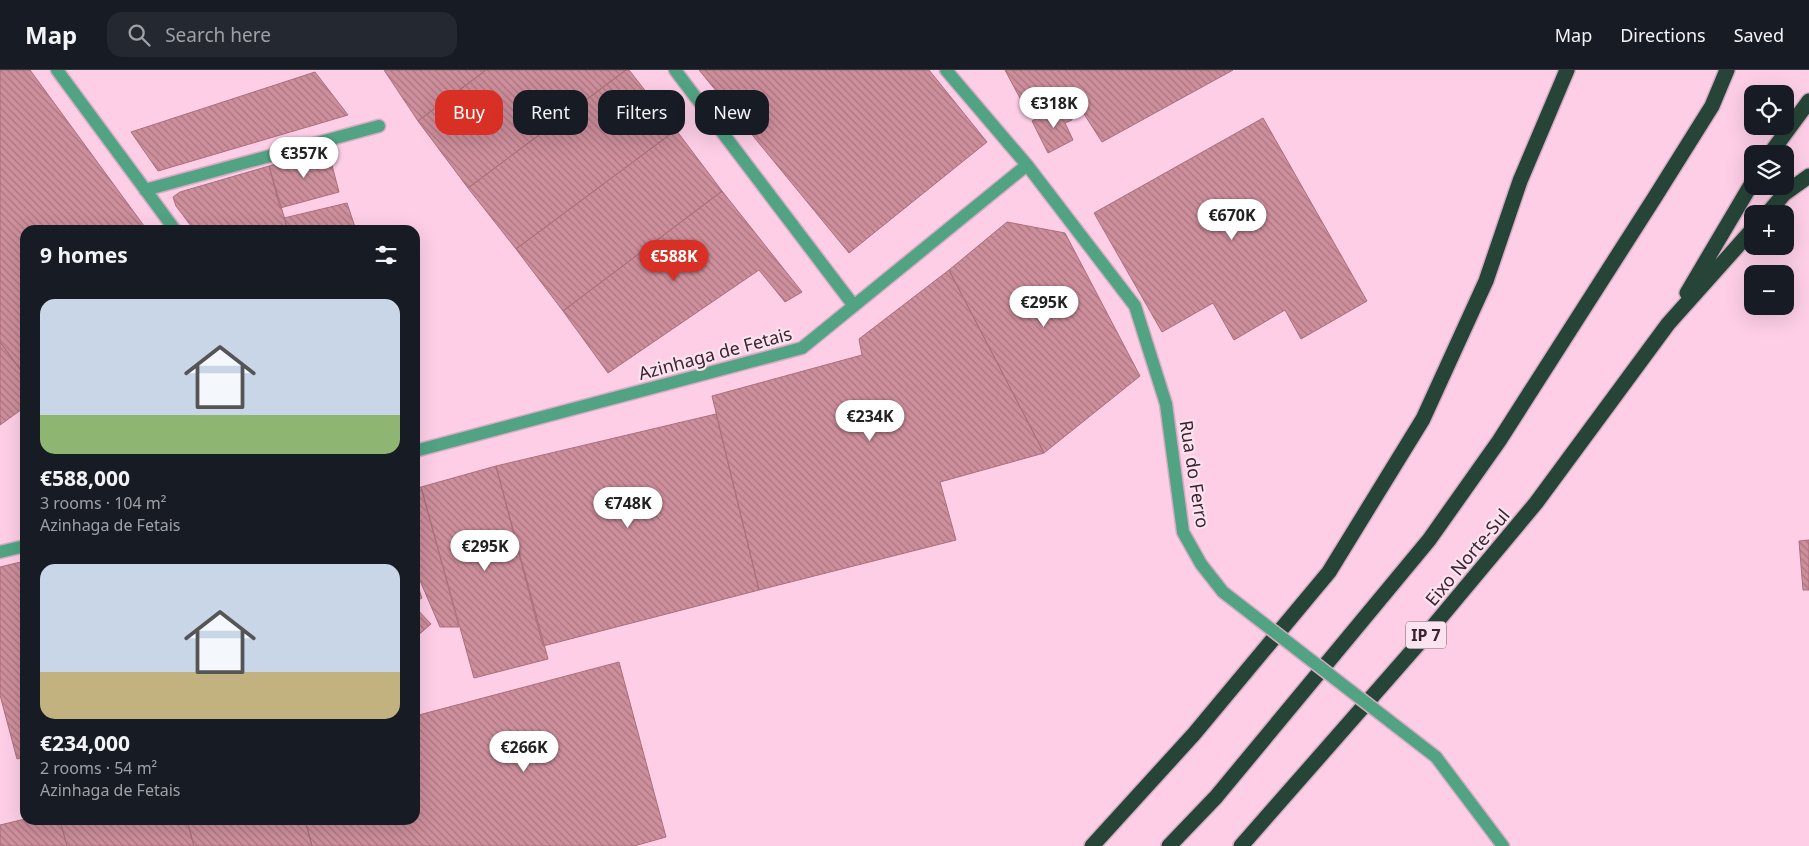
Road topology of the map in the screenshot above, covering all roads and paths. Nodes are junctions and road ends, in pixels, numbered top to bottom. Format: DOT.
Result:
graph roads {
  1 [pos="57,70"];
  2 [pos="675,70"];
  3 [pos="946,70"];
  4 [pos="1567,70"];
  5 [pos="1727,70"];
  6 [pos="1809,101"];
  7 [pos="379,126"];
  8 [pos="1777,145"];
  9 [pos="1027,165"];
  10 [pos="1809,176"];
  11 [pos="145,190"];
  12 [pos="1745,195"];
  13 [pos="1775,205"];
  14 [pos="171,225"];
  15 [pos="1744,239"];
  16 [pos="854,306"];
  17 [pos="1668,324"];
  18 [pos="420,450"];
  19 [pos="20,547"];
  20 [pos="0,552"];
  21 [pos="1092,846"];
  22 [pos="1169,846"];
  23 [pos="1241,846"];
  24 [pos="1503,846"];
  1 -- 11 [label="street"];
  2 -- 16 [label="street"];
  3 -- 9 [label="street, Rua do Ferro"];
  4 -- 21 [label="highway"];
  5 -- 22 [label="highway"];
  6 -- 8 [label="highway"];
  7 -- 11 [label="street"];
  9 -- 16 [label="street, Azinhaga de Fetais"];
  9 -- 24 [label="street, Rua do Ferro, bridge"];
  10 -- 13 [label="highway"];
  11 -- 14 [label="street"];
  12 -- 17 [label="highway"];
  15 -- 17 [label="highway"];
  16 -- 18 [label="street, Azinhaga de Fetais"];
  17 -- 23 [label="highway, Eixo Norte-Sul / IP 7"];
  19 -- 20 [label="street"];
}
